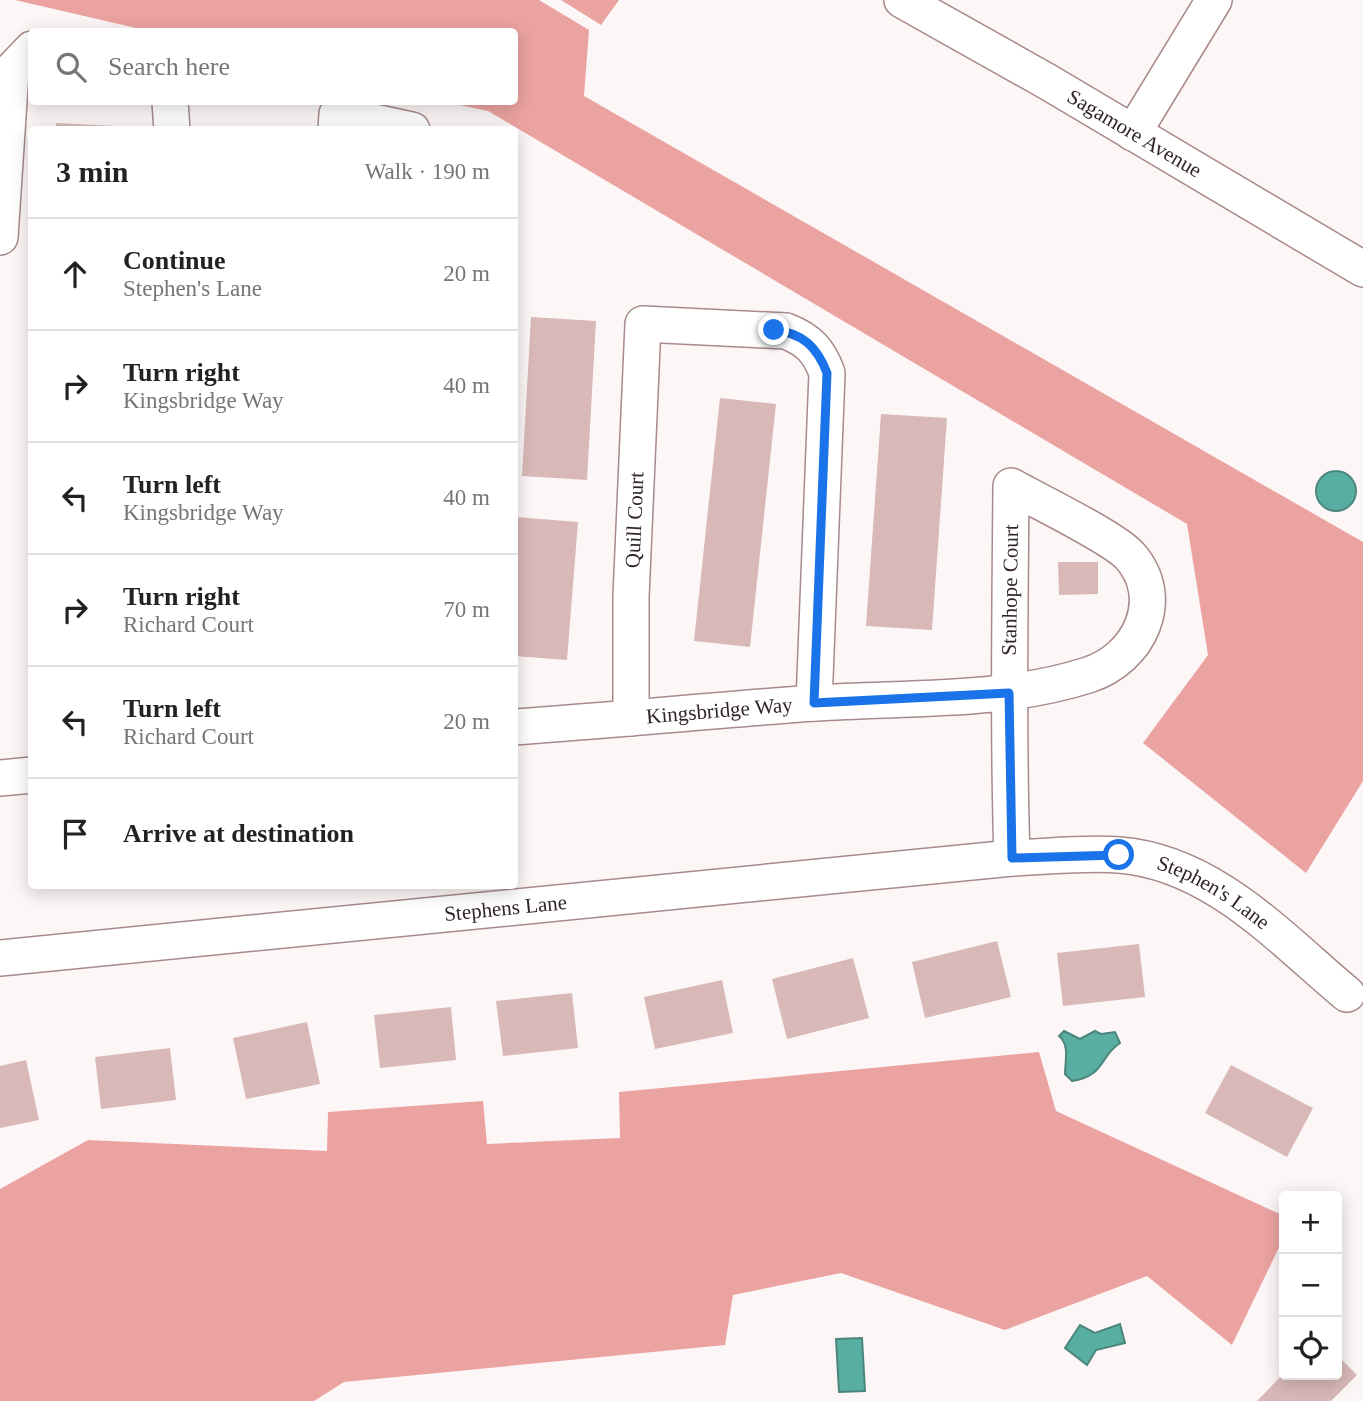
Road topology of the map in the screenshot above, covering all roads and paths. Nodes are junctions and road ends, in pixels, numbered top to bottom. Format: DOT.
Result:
graph roads {
  1 [pos="902,0"];
  2 [pos="1214,0"];
  3 [pos="28,53"];
  4 [pos="170,105"];
  5 [pos="172,126"];
  6 [pos="336,126"];
  7 [pos="393,126"];
  8 [pos="1133,133"];
  9 [pos="0,237"];
  10 [pos="1363,269"];
  11 [pos="1011,486"];
  12 [pos="1009,693"];
  13 [pos="814,703"];
  14 [pos="631,718"];
  15 [pos="518,727"];
  16 [pos="28,775"];
  17 [pos="0,778"];
  18 [pos="1012,858"];
  19 [pos="0,958"];
  20 [pos="1347,994"];
  1 -- 8 [label="street, Sagamore Avenue"];
  2 -- 8 [label="street"];
  3 -- 9 [label="street"];
  4 -- 5 [label="street"];
  6 -- 7 [label="street"];
  8 -- 10 [label="street, Sagamore Avenue"];
  11 -- 12 [label="street, Stanhope Court"];
  11 -- 12 [label="street, Kingsbridge Way"];
  12 -- 13 [label="street, Kingsbridge Way"];
  12 -- 18 [label="street"];
  13 -- 14 [label="street, Kingsbridge Way"];
  13 -- 14 [label="street, Quill Court"];
  14 -- 15 [label="street, Kingsbridge Way"];
  16 -- 17 [label="street"];
  18 -- 19 [label="street, Stephens Lane"];
  18 -- 20 [label="street, Stephen's Lane"];
}
